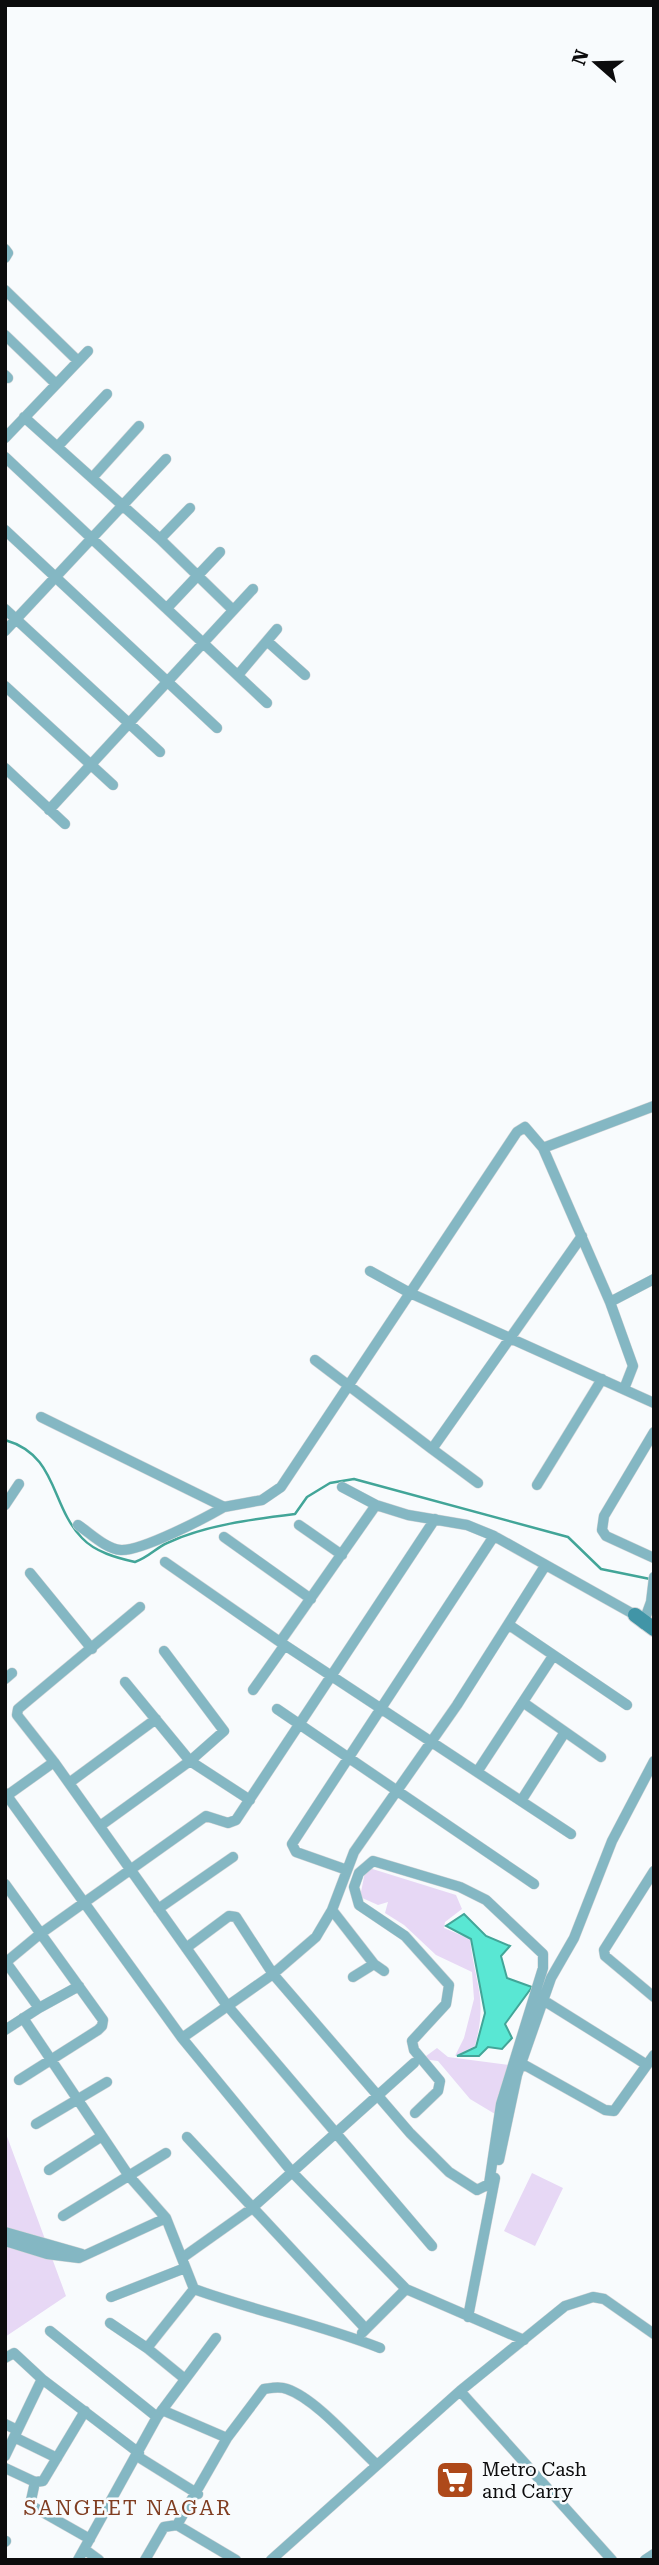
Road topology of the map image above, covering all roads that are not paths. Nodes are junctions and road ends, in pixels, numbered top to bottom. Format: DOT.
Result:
graph roads {
  1 [pos="5,249"];
  2 [pos="5,258"];
  3 [pos="5,290"];
  4 [pos="5,335"];
  5 [pos="88,351"];
  6 [pos="78,361"];
  7 [pos="56,384"];
  8 [pos="107,394"];
  9 [pos="24,417"];
  10 [pos="139,426"];
  11 [pos="5,438"];
  12 [pos="58,446"];
  13 [pos="5,457"];
  14 [pos="166,459"];
  15 [pos="92,478"];
  16 [pos="122,506"];
  17 [pos="190,508"];
  18 [pos="5,530"];
  19 [pos="93,537"];
  20 [pos="160,538"];
  21 [pos="220,552"];
  22 [pos="198,575"];
  23 [pos="56,577"];
  24 [pos="253,589"];
  25 [pos="167,608"];
  26 [pos="5,609"];
  27 [pos="233,610"];
  28 [pos="16,619"];
  29 [pos="277,629"];
  30 [pos="5,631"];
  31 [pos="267,641"];
  32 [pos="203,642"];
  33 [pos="237,675"];
  34 [pos="305,675"];
  35 [pos="166,681"];
  36 [pos="5,686"];
  37 [pos="267,702"];
  38 [pos="129,724"];
  39 [pos="217,728"];
  40 [pos="160,752"];
  41 [pos="91,766"];
  42 [pos="5,768"];
  43 [pos="113,785"];
  44 [pos="49,810"];
  45 [pos="65,824"];
  46 [pos="654,1105"];
  47 [pos="543,1148"];
  48 [pos="582,1237"];
  49 [pos="370,1270"];
  50 [pos="654,1279"];
  51 [pos="410,1293"];
  52 [pos="610,1302"];
  53 [pos="510,1336"];
  54 [pos="315,1360"];
  55 [pos="603,1380"];
  56 [pos="350,1385"];
  57 [pos="624,1389"];
  58 [pos="654,1403"];
  59 [pos="41,1417"];
  60 [pos="654,1433"];
  61 [pos="432,1449"];
  62 [pos="478,1483"];
  63 [pos="19,1484"];
  64 [pos="537,1485"];
  65 [pos="342,1487"];
  66 [pos="5,1505"];
  67 [pos="376,1505"];
  68 [pos="224,1507"];
  69 [pos="435,1519"];
  70 [pos="78,1525"];
  71 [pos="299,1525"];
  72 [pos="494,1536"];
  73 [pos="224,1537"];
  74 [pos="341,1555"];
  75 [pos="650,1557"];
  76 [pos="165,1562"];
  77 [pos="545,1566"];
  78 [pos="654,1566"];
  79 [pos="30,1573"];
  80 [pos="654,1577"];
  81 [pos="311,1599"];
  82 [pos="140,1607"];
  83 [pos="646,1621"];
  84 [pos="509,1625"];
  85 [pos="282,1644"];
  86 [pos="92,1649"];
  87 [pos="164,1651"];
  88 [pos="553,1657"];
  89 [pos="331,1677"];
  90 [pos="125,1682"];
  91 [pos="253,1690"];
  92 [pos="524,1703"];
  93 [pos="627,1705"];
  94 [pos="277,1709"];
  95 [pos="380,1709"];
  96 [pos="156,1719"];
  97 [pos="300,1725"];
  98 [pos="565,1732"];
  99 [pos="429,1742"];
  100 [pos="601,1757"];
  101 [pos="348,1758"];
  102 [pos="191,1761"];
  103 [pos="654,1761"];
  104 [pos="54,1762"];
  105 [pos="477,1772"];
  106 [pos="69,1783"];
  107 [pos="395,1791"];
  108 [pos="6,1795"];
  109 [pos="250,1800"];
  110 [pos="521,1801"];
  111 [pos="100,1826"];
  112 [pos="571,1834"];
  113 [pos="233,1857"];
  114 [pos="347,1870"];
  115 [pos="654,1871"];
  116 [pos="132,1872"];
  117 [pos="534,1884"];
  118 [pos="7,1890"];
  119 [pos="84,1903"];
  120 [pos="158,1909"];
  121 [pos="332,1910"];
  122 [pos="40,1934"];
  123 [pos="186,1948"];
  124 [pos="6,1962"];
  125 [pos="374,1964"];
  126 [pos="384,1971"];
  127 [pos="273,1974"];
  128 [pos="353,1977"];
  129 [pos="79,1986"];
  130 [pos="654,1997"];
  131 [pos="543,2000"];
  132 [pos="226,2004"];
  133 [pos="39,2008"];
  134 [pos="23,2018"];
  135 [pos="5,2030"];
  136 [pos="182,2038"];
  137 [pos="654,2055"];
  138 [pos="51,2062"];
  139 [pos="414,2063"];
  140 [pos="521,2063"];
  141 [pos="647,2065"];
  142 [pos="19,2080"];
  143 [pos="107,2082"];
  144 [pos="379,2095"];
  145 [pos="76,2098"];
  146 [pos="415,2113"];
  147 [pos="36,2124"];
  148 [pos="335,2134"];
  149 [pos="102,2136"];
  150 [pos="187,2137"];
  151 [pos="166,2153"];
  152 [pos="49,2170"];
  153 [pos="292,2172"];
  154 [pos="129,2176"];
  155 [pos="251,2209"];
  156 [pos="63,2216"];
  157 [pos="166,2218"];
  158 [pos="5,2231"];
  159 [pos="5,2241"];
  160 [pos="432,2246"];
  161 [pos="88,2255"];
  162 [pos="183,2263"];
  163 [pos="194,2289"];
  164 [pos="405,2289"];
  165 [pos="111,2297"];
  166 [pos="468,2317"];
  167 [pos="110,2323"];
  168 [pos="364,2327"];
  169 [pos="50,2331"];
  170 [pos="654,2334"];
  171 [pos="216,2338"];
  172 [pos="359,2339"];
  173 [pos="524,2340"];
  174 [pos="147,2348"];
  175 [pos="380,2348"];
  176 [pos="5,2358"];
  177 [pos="42,2379"];
  178 [pos="186,2379"];
  179 [pos="460,2391"];
  180 [pos="85,2412"];
  181 [pos="160,2414"];
  182 [pos="5,2424"];
  183 [pos="15,2434"];
  184 [pos="227,2438"];
  185 [pos="138,2454"];
  186 [pos="5,2456"];
  187 [pos="57,2458"];
  188 [pos="377,2466"];
  189 [pos="5,2468"];
  190 [pos="35,2482"];
  191 [pos="198,2494"];
  192 [pos="177,2525"];
  193 [pos="90,2539"];
  194 [pos="84,2550"];
  195 [pos="654,2554"];
  196 [pos="78,2560"];
  197 [pos="99,2560"];
  198 [pos="145,2560"];
  199 [pos="236,2560"];
  200 [pos="271,2560"];
  201 [pos="612,2560"];
  202 [pos="645,2560"];
  1 -- 2 [label="street"];
  3 -- 6 [label="street"];
  4 -- 7 [label="street"];
  5 -- 6 [label="street"];
  6 -- 7 [label="street"];
  7 -- 9 [label="street"];
  8 -- 12 [label="street"];
  9 -- 11 [label="street"];
  9 -- 12 [label="street"];
  10 -- 15 [label="street"];
  12 -- 15 [label="street"];
  13 -- 19 [label="street"];
  14 -- 16 [label="street"];
  15 -- 16 [label="street"];
  16 -- 19 [label="street"];
  16 -- 20 [label="street"];
  17 -- 20 [label="street"];
  18 -- 23 [label="street"];
  19 -- 23 [label="street"];
  19 -- 25 [label="street"];
  20 -- 22 [label="street"];
  21 -- 22 [label="street"];
  22 -- 25 [label="street"];
  22 -- 27 [label="street"];
  23 -- 28 [label="street"];
  23 -- 35 [label="street"];
  24 -- 27 [label="street"];
  25 -- 32 [label="street"];
  26 -- 28 [label="street"];
  27 -- 32 [label="street"];
  28 -- 30 [label="street"];
  28 -- 38 [label="street"];
  29 -- 31 [label="street"];
  31 -- 33 [label="street"];
  31 -- 34 [label="street"];
  32 -- 33 [label="street"];
  32 -- 35 [label="street"];
  33 -- 37 [label="street"];
  35 -- 38 [label="street"];
  35 -- 39 [label="street"];
  36 -- 41 [label="street"];
  38 -- 40 [label="street"];
  38 -- 41 [label="street"];
  41 -- 43 [label="street"];
  41 -- 44 [label="street"];
  42 -- 44 [label="street"];
  44 -- 45 [label="street"];
  46 -- 47 [label="street"];
  47 -- 48 [label="street"];
  47 -- 51 [label="street"];
  48 -- 52 [label="street"];
  48 -- 53 [label="street"];
  49 -- 51 [label="street"];
  50 -- 52 [label="street"];
  51 -- 53 [label="street"];
  51 -- 56 [label="street"];
  52 -- 57 [label="street"];
  53 -- 55 [label="street"];
  53 -- 61 [label="street"];
  54 -- 56 [label="street"];
  55 -- 57 [label="street"];
  55 -- 64 [label="street"];
  56 -- 61 [label="street"];
  56 -- 68 [label="street"];
  57 -- 58 [label="street"];
  59 -- 68 [label="street"];
  60 -- 75 [label="street"];
  61 -- 62 [label="street"];
  63 -- 66 [label="street"];
  65 -- 67 [label="street"];
  67 -- 69 [label="street"];
  67 -- 74 [label="street"];
  68 -- 70 [label="street"];
  69 -- 72 [label="street"];
  69 -- 89 [label="street"];
  71 -- 74 [label="street"];
  72 -- 77 [label="street"];
  72 -- 95 [label="street"];
  73 -- 81 [label="street"];
  74 -- 81 [label="street"];
  75 -- 78 [label="street"];
  76 -- 85 [label="street"];
  77 -- 83 [label="street"];
  77 -- 84 [label="street"];
  79 -- 86 [label="street"];
  80 -- 83 [label="street"];
  81 -- 85 [label="street"];
  82 -- 86 [label="street"];
  84 -- 88 [label="street"];
  84 -- 99 [label="street"];
  85 -- 89 [label="street"];
  85 -- 91 [label="street"];
  86 -- 104 [label="street"];
  87 -- 102 [label="street"];
  88 -- 92 [label="street"];
  88 -- 93 [label="street"];
  89 -- 95 [label="street"];
  89 -- 97 [label="street"];
  90 -- 96 [label="street"];
  92 -- 98 [label="street"];
  92 -- 105 [label="street"];
  94 -- 97 [label="street"];
  95 -- 99 [label="street"];
  95 -- 101 [label="street"];
  96 -- 102 [label="street"];
  96 -- 106 [label="street"];
  97 -- 101 [label="street"];
  97 -- 109 [label="street"];
  98 -- 100 [label="street"];
  98 -- 110 [label="street"];
  99 -- 105 [label="street"];
  99 -- 107 [label="street"];
  101 -- 107 [label="street"];
  101 -- 114 [label="street"];
  102 -- 109 [label="street"];
  102 -- 111 [label="street"];
  103 -- 131 [label="street"];
  104 -- 106 [label="street"];
  104 -- 108 [label="street"];
  105 -- 110 [label="street"];
  106 -- 111 [label="street"];
  107 -- 114 [label="street"];
  107 -- 117 [label="street"];
  108 -- 119 [label="street"];
  109 -- 116 [label="street"];
  110 -- 112 [label="street"];
  111 -- 116 [label="street"];
  113 -- 120 [label="street"];
  114 -- 121 [label="street"];
  115 -- 130 [label="street"];
  116 -- 119 [label="street"];
  116 -- 120 [label="street"];
  118 -- 122 [label="street"];
  119 -- 122 [label="street"];
  119 -- 136 [label="street"];
  120 -- 123 [label="street"];
  121 -- 125 [label="street"];
  121 -- 127 [label="street"];
  122 -- 124 [label="street"];
  122 -- 129 [label="street"];
  123 -- 127 [label="street"];
  123 -- 132 [label="street"];
  124 -- 133 [label="street"];
  125 -- 126 [label="street"];
  125 -- 128 [label="street"];
  127 -- 132 [label="street"];
  127 -- 144 [label="street"];
  129 -- 133 [label="street"];
  129 -- 138 [label="street"];
  131 -- 140 [label="street"];
  131 -- 141 [label="street"];
  132 -- 136 [label="street"];
  132 -- 148 [label="street"];
  133 -- 134 [label="street"];
  134 -- 135 [label="street"];
  134 -- 138 [label="street"];
  136 -- 153 [label="street"];
  137 -- 141 [label="street"];
  138 -- 142 [label="street"];
  138 -- 145 [label="street"];
  139 -- 144 [label="street"];
  140 -- 141 [label="street"];
  140 -- 166 [label="street"];
  143 -- 145 [label="street"];
  144 -- 146 [label="street"];
  144 -- 148 [label="street"];
  145 -- 147 [label="street"];
  145 -- 149 [label="street"];
  148 -- 153 [label="street"];
  148 -- 160 [label="street"];
  149 -- 152 [label="street"];
  149 -- 154 [label="street"];
  150 -- 155 [label="street"];
  151 -- 154 [label="street"];
  153 -- 155 [label="street"];
  153 -- 164 [label="street"];
  154 -- 156 [label="street"];
  154 -- 157 [label="street"];
  155 -- 162 [label="street"];
  155 -- 168 [label="street"];
  157 -- 161 [label="street"];
  157 -- 162 [label="street"];
  158 -- 161 [label="street"];
  159 -- 161 [label="street"];
  162 -- 163 [label="street"];
  162 -- 165 [label="street"];
  163 -- 172 [label="street"];
  163 -- 174 [label="street"];
  164 -- 166 [label="street"];
  164 -- 168 [label="street"];
  166 -- 173 [label="street"];
  167 -- 174 [label="street"];
  168 -- 172 [label="street"];
  169 -- 181 [label="street"];
  170 -- 173 [label="street"];
  171 -- 178 [label="street"];
  172 -- 175 [label="street"];
  173 -- 179 [label="street"];
  174 -- 178 [label="street"];
  176 -- 177 [label="street"];
  177 -- 180 [label="street"];
  177 -- 183 [label="street"];
  178 -- 181 [label="street"];
  179 -- 188 [label="street"];
  179 -- 201 [label="street"];
  180 -- 185 [label="street"];
  180 -- 187 [label="street"];
  181 -- 184 [label="street"];
  181 -- 185 [label="street"];
  182 -- 183 [label="street"];
  183 -- 186 [label="street"];
  183 -- 187 [label="street"];
  184 -- 188 [label="street"];
  184 -- 191 [label="street"];
  185 -- 191 [label="street"];
  185 -- 193 [label="street"];
  187 -- 190 [label="street"];
  188 -- 200 [label="street"];
  189 -- 190 [label="street"];
  190 -- 193 [label="street"];
  191 -- 192 [label="street"];
  192 -- 198 [label="street"];
  192 -- 199 [label="street"];
  193 -- 194 [label="street"];
  194 -- 196 [label="street"];
  194 -- 197 [label="street"];
  195 -- 202 [label="street"];
}
